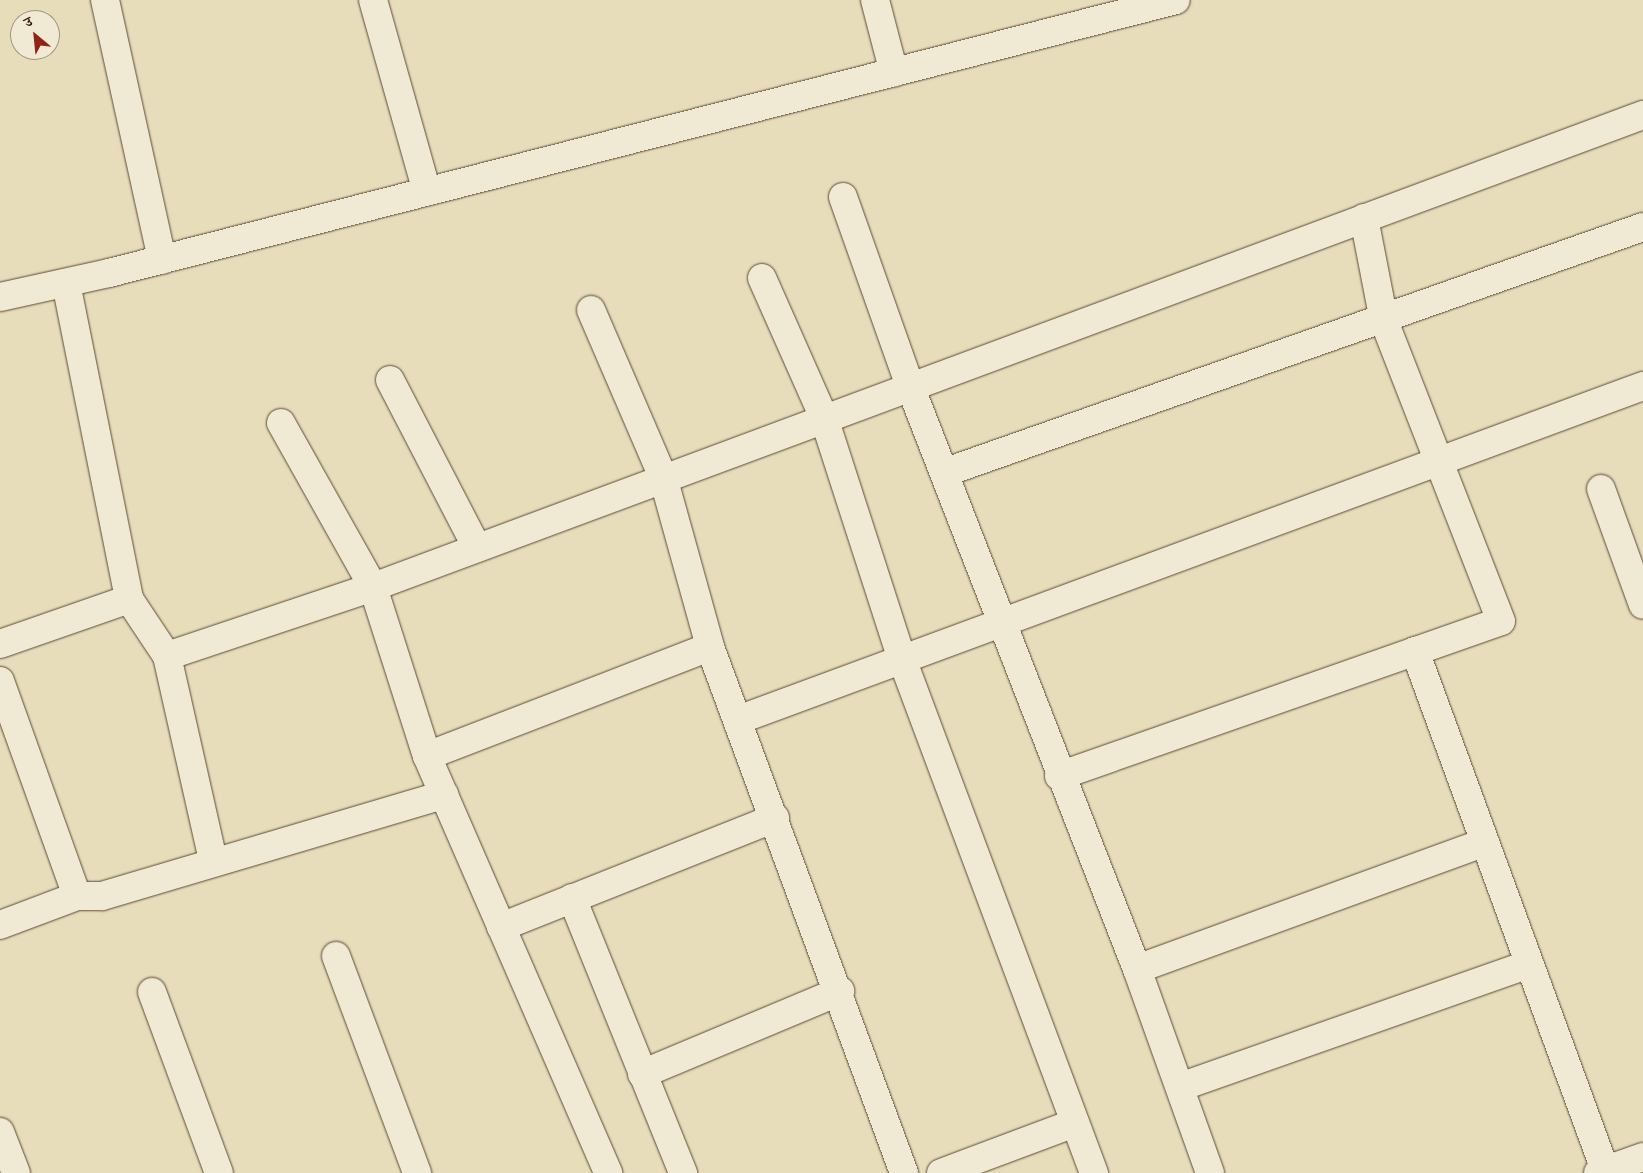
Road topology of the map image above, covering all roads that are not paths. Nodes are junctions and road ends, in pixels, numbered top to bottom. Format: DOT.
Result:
graph roads {
  1 [pos="105,0"];
  2 [pos="373,0"];
  3 [pos="874,0"];
  4 [pos="1176,0"];
  5 [pos="894,72"];
  6 [pos="1643,115"];
  7 [pos="427,192"];
  8 [pos="843,197"];
  9 [pos="1364,218"];
  10 [pos="1643,227"];
  11 [pos="162,260"];
  12 [pos="762,278"];
  13 [pos="66,282"];
  14 [pos="0,297"];
  15 [pos="591,310"];
  16 [pos="1384,321"];
  17 [pos="390,380"];
  18 [pos="910,386"];
  19 [pos="1643,386"];
  20 [pos="824,418"];
  21 [pos="281,423"];
  22 [pos="1437,461"];
  23 [pos="946,472"];
  24 [pos="663,478"];
  25 [pos="1601,489"];
  26 [pos="478,548"];
  27 [pos="372,587"];
  28 [pos="129,599"];
  29 [pos="1643,605"];
  30 [pos="1000,622"];
  31 [pos="0,644"];
  32 [pos="710,647"];
  33 [pos="1415,651"];
  34 [pos="167,656"];
  35 [pos="902,659"];
  36 [pos="0,681"];
  37 [pos="738,720"];
  38 [pos="427,756"];
  39 [pos="1059,776"];
  40 [pos="444,795"];
  41 [pos="775,818"];
  42 [pos="1485,842"];
  43 [pos="213,860"];
  44 [pos="77,896"];
  45 [pos="572,898"];
  46 [pos="0,925"];
  47 [pos="501,927"];
  48 [pos="336,956"];
  49 [pos="1529,964"];
  50 [pos="1137,970"];
  51 [pos="840,991"];
  52 [pos="152,992"];
  53 [pos="642,1074"];
  54 [pos="1180,1087"];
  55 [pos="1075,1123"];
  56 [pos="0,1132"];
  57 [pos="1643,1157"];
  58 [pos="1601,1172"];
  59 [pos="16,1173"];
  60 [pos="219,1173"];
  61 [pos="417,1173"];
  62 [pos="608,1173"];
  63 [pos="683,1173"];
  64 [pos="904,1173"];
  65 [pos="941,1173"];
  66 [pos="1094,1173"];
  67 [pos="1210,1173"];
  1 -- 11 [label="street"];
  2 -- 7 [label="street"];
  3 -- 5 [label="street"];
  4 -- 5 [label="street"];
  5 -- 7 [label="street"];
  6 -- 9 [label="street"];
  7 -- 11 [label="street"];
  8 -- 18 [label="street"];
  9 -- 16 [label="street"];
  9 -- 18 [label="street"];
  10 -- 16 [label="street"];
  11 -- 13 [label="street"];
  12 -- 20 [label="street"];
  13 -- 14 [label="street"];
  13 -- 28 [label="street"];
  15 -- 24 [label="street"];
  16 -- 22 [label="street"];
  16 -- 23 [label="street"];
  17 -- 26 [label="street"];
  18 -- 20 [label="street"];
  18 -- 23 [label="street"];
  19 -- 22 [label="street"];
  20 -- 24 [label="street"];
  20 -- 35 [label="street"];
  21 -- 27 [label="street"];
  22 -- 30 [label="street"];
  22 -- 33 [label="street"];
  23 -- 30 [label="street"];
  24 -- 26 [label="street"];
  24 -- 32 [label="street"];
  25 -- 29 [label="street"];
  26 -- 27 [label="street"];
  27 -- 34 [label="street"];
  27 -- 38 [label="street"];
  28 -- 31 [label="street"];
  28 -- 34 [label="street"];
  30 -- 35 [label="street"];
  30 -- 39 [label="street"];
  32 -- 37 [label="street"];
  32 -- 38 [label="street"];
  33 -- 39 [label="street"];
  33 -- 42 [label="street"];
  34 -- 43 [label="street"];
  35 -- 37 [label="street"];
  35 -- 55 [label="street"];
  36 -- 44 [label="street"];
  37 -- 41 [label="street"];
  38 -- 40 [label="street"];
  39 -- 50 [label="street"];
  40 -- 43 [label="street"];
  40 -- 47 [label="street"];
  41 -- 45 [label="street"];
  41 -- 51 [label="street"];
  42 -- 49 [label="street"];
  42 -- 50 [label="street"];
  43 -- 44 [label="street"];
  44 -- 46 [label="street"];
  45 -- 47 [label="street"];
  45 -- 53 [label="street"];
  47 -- 62 [label="street"];
  48 -- 61 [label="street"];
  49 -- 54 [label="street"];
  49 -- 58 [label="street"];
  50 -- 54 [label="street"];
  51 -- 53 [label="street"];
  51 -- 64 [label="street"];
  52 -- 60 [label="street"];
  53 -- 63 [label="street"];
  54 -- 67 [label="street"];
  55 -- 65 [label="street"];
  55 -- 66 [label="street"];
  56 -- 59 [label="street"];
  57 -- 58 [label="street"];
}
